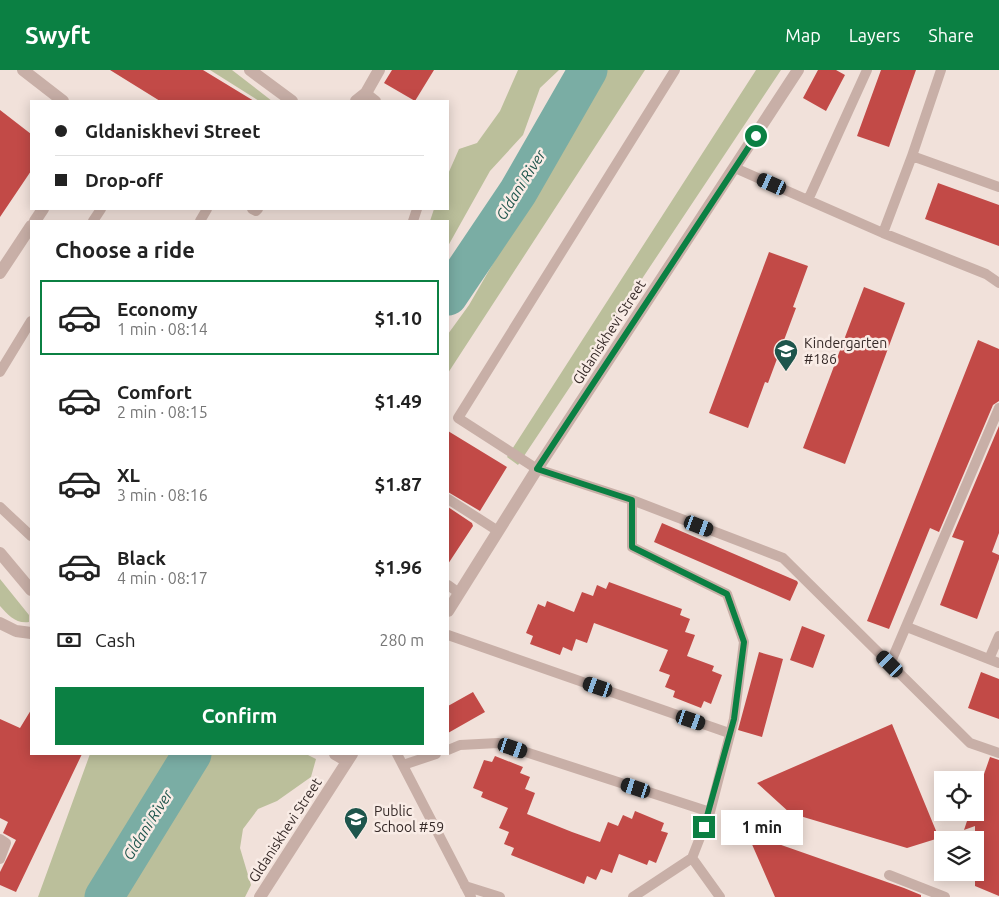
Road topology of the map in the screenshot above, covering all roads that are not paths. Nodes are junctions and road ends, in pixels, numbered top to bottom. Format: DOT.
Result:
graph roads {
  1 [pos="24,70"];
  2 [pos="250,70"];
  3 [pos="379,70"];
  4 [pos="675,70"];
  5 [pos="798,70"];
  6 [pos="867,70"];
  7 [pos="941,70"];
  8 [pos="366,99"];
  9 [pos="62,100"];
  10 [pos="291,100"];
  11 [pos="912,156"];
  12 [pos="736,168"];
  13 [pos="999,186"];
  14 [pos="808,200"];
  15 [pos="30,228"];
  16 [pos="883,234"];
  17 [pos="0,273"];
  18 [pos="999,283"];
  19 [pos="30,323"];
  20 [pos="0,372"];
  21 [pos="999,408"];
  22 [pos="537,469"];
  23 [pos="449,500"];
  24 [pos="632,500"];
  25 [pos="0,507"];
  26 [pos="498,531"];
  27 [pos="30,535"];
  28 [pos="0,553"];
  29 [pos="449,586"];
  30 [pos="30,589"];
  31 [pos="459,593"];
  32 [pos="449,609"];
  33 [pos="0,623"];
  34 [pos="907,627"];
  35 [pos="30,633"];
  36 [pos="449,635"];
  37 [pos="999,636"];
  38 [pos="994,661"];
  39 [pos="890,664"];
  40 [pos="729,733"];
  41 [pos="449,750"];
  42 [pos="999,754"];
  43 [pos="397,755"];
  44 [pos="433,755"];
  45 [pos="350,757"];
  46 [pos="403,765"];
  47 [pos="710,812"];
  48 [pos="0,839"];
  49 [pos="692,858"];
  50 [pos="0,859"];
  51 [pos="889,875"];
  52 [pos="465,886"];
  53 [pos="260,897"];
  54 [pos="472,897"];
  55 [pos="500,897"];
  56 [pos="633,897"];
  57 [pos="720,897"];
  58 [pos="945,897"];
  1 -- 9 [label="street"];
  2 -- 10 [label="street"];
  3 -- 8 [label="street"];
  4 -- 22 [label="lane"];
  5 -- 12 [label="street, Gldaniskhevi Street"];
  6 -- 14 [label="lane"];
  7 -- 11 [label="lane"];
  11 -- 13 [label="lane"];
  11 -- 16 [label="lane"];
  12 -- 14 [label="lane"];
  12 -- 22 [label="street, Gldaniskhevi Street"];
  14 -- 16 [label="lane"];
  15 -- 17 [label="street"];
  16 -- 18 [label="lane"];
  19 -- 20 [label="lane"];
  21 -- 34 [label="lane"];
  22 -- 24 [label="lane"];
  22 -- 26 [label="street, Gldaniskhevi Street"];
  23 -- 26 [label="lane"];
  24 -- 39 [label="lane"];
  24 -- 40 [label="lane"];
  25 -- 27 [label="lane"];
  26 -- 31 [label="street, Gldaniskhevi Street"];
  28 -- 30 [label="street"];
  29 -- 31 [label="lane"];
  31 -- 32 [label="street, Gldaniskhevi Street"];
  33 -- 35 [label="street"];
  34 -- 38 [label="lane"];
  34 -- 39 [label="lane"];
  36 -- 40 [label="lane"];
  37 -- 38 [label="lane"];
  39 -- 42 [label="lane"];
  40 -- 47 [label="lane"];
  41 -- 47 [label="lane"];
  43 -- 46 [label="lane"];
  44 -- 46 [label="lane"];
  45 -- 53 [label="street, Gldaniskhevi Street"];
  46 -- 52 [label="lane"];
  47 -- 49 [label="lane"];
  48 -- 50 [label="lane"];
  49 -- 56 [label="lane"];
  49 -- 57 [label="lane"];
  51 -- 58 [label="lane"];
  52 -- 54 [label="lane"];
  52 -- 55 [label="lane"];
}
